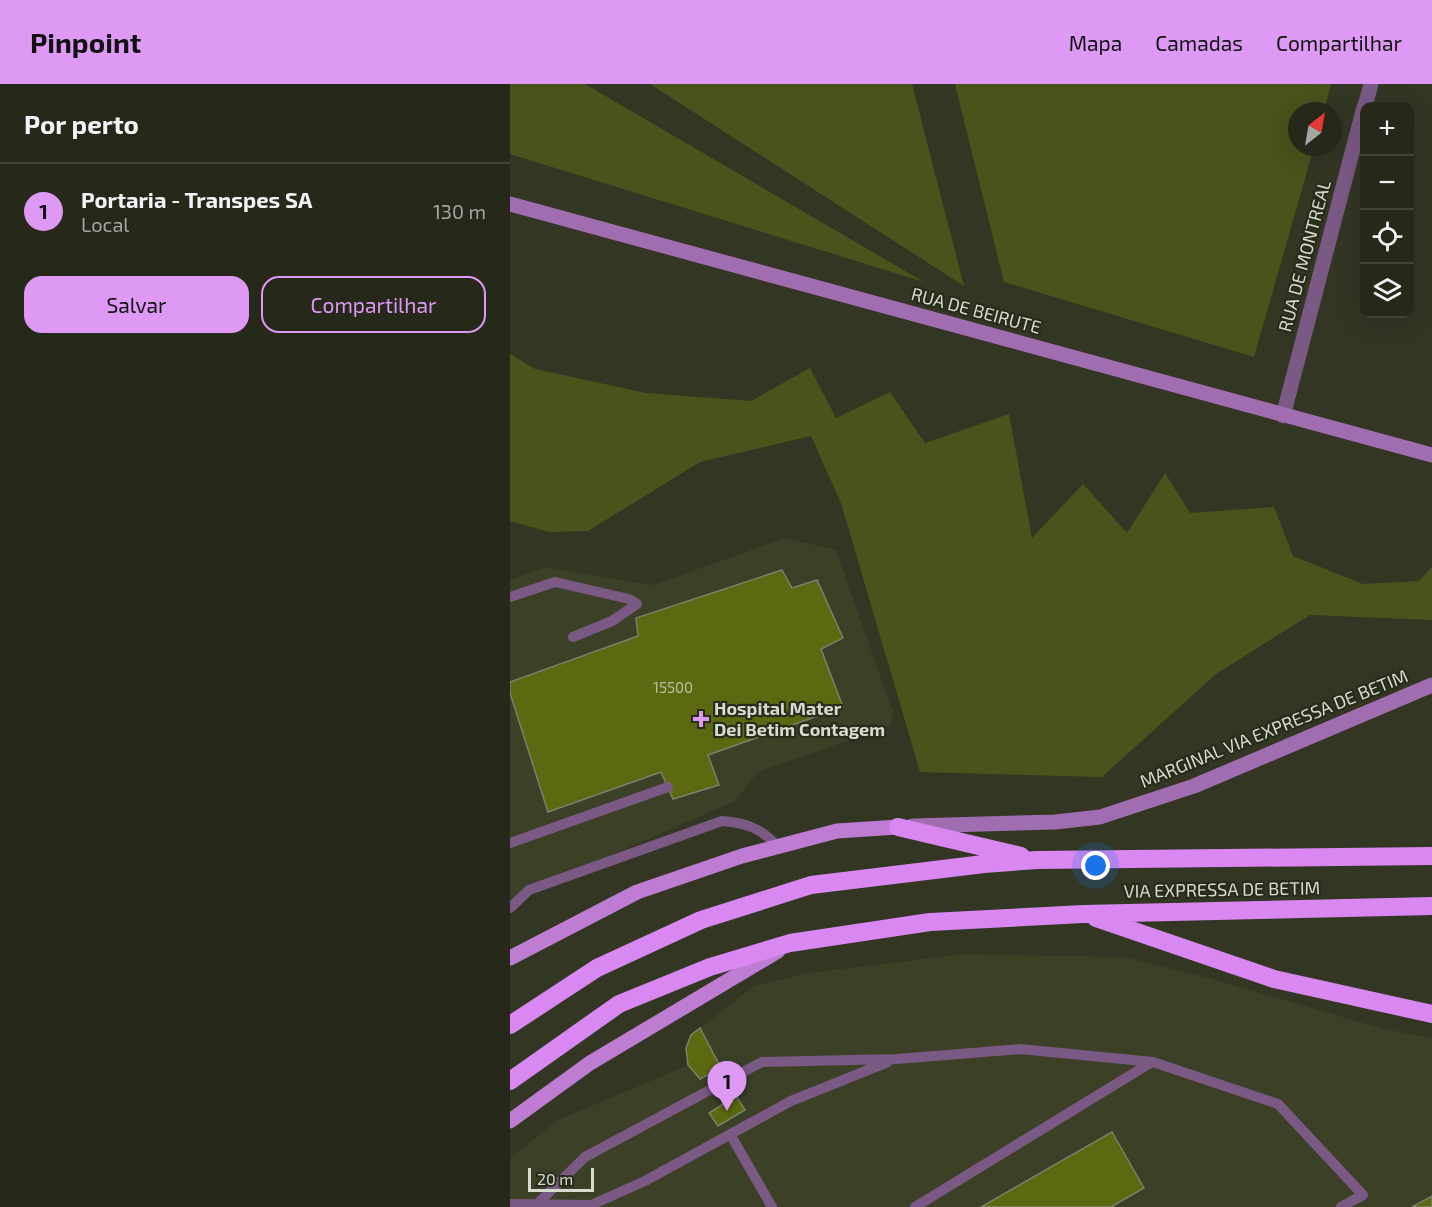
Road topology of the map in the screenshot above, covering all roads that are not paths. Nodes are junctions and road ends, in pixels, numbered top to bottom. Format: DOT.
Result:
graph roads {
  1 [pos="1371,84"];
  2 [pos="1366,102"];
  3 [pos="1360,126"];
  4 [pos="510,204"];
  5 [pos="1283,416"];
  6 [pos="1432,455"];
  7 [pos="510,597"];
  8 [pos="573,637"];
  9 [pos="1432,685"];
  10 [pos="668,787"];
  11 [pos="897,827"];
  12 [pos="510,843"];
  13 [pos="777,846"];
  14 [pos="1432,856"];
  15 [pos="1037,860"];
  16 [pos="1432,906"];
  17 [pos="510,908"];
  18 [pos="1083,914"];
  19 [pos="790,943"];
  20 [pos="510,958"];
  21 [pos="1432,1014"];
  22 [pos="510,1025"];
  23 [pos="897,1059"];
  24 [pos="1153,1062"];
  25 [pos="510,1081"];
  26 [pos="510,1121"];
  27 [pos="730,1134"];
  28 [pos="510,1204"];
  29 [pos="534,1206"];
  30 [pos="592,1206"];
  31 [pos="772,1207"];
  32 [pos="915,1207"];
  33 [pos="1341,1207"];
  1 -- 2 [label="street, RUA DE MONTREAL"];
  3 -- 5 [label="street, RUA DE MONTREAL"];
  4 -- 5 [label="street, RUA DE BEIRUTE"];
  5 -- 6 [label="street, RUA DE BEIRUTE"];
  7 -- 8 [label="lane"];
  9 -- 11 [label="street, MARGINAL VIA EXPRESSA DE BETIM"];
  10 -- 12 [label="lane"];
  11 -- 13 [label="main road, MARGINAL VIA EXPRESSA DE BETIM"];
  11 -- 15 [label="highway"];
  13 -- 17 [label="lane"];
  13 -- 20 [label="main road, MARGINAL VIA EXPRESSA DE BETIM"];
  14 -- 15 [label="highway, VIA EXPRESSA DE BETIM"];
  15 -- 22 [label="highway, VIA EXPRESSA DE BETIM"];
  16 -- 18 [label="highway, VIA EXPRESSA DE BETIM"];
  18 -- 19 [label="highway, VIA EXPRESSA DE BETIM"];
  18 -- 21 [label="highway"];
  19 -- 25 [label="highway, VIA EXPRESSA DE BETIM"];
  19 -- 26 [label="main road"];
  23 -- 24 [label="lane"];
  23 -- 27 [label="lane"];
  23 -- 29 [label="lane"];
  24 -- 32 [label="lane"];
  24 -- 33 [label="lane"];
  27 -- 30 [label="lane"];
  27 -- 31 [label="lane"];
  28 -- 29 [label="lane"];
  29 -- 30 [label="lane"];
}
